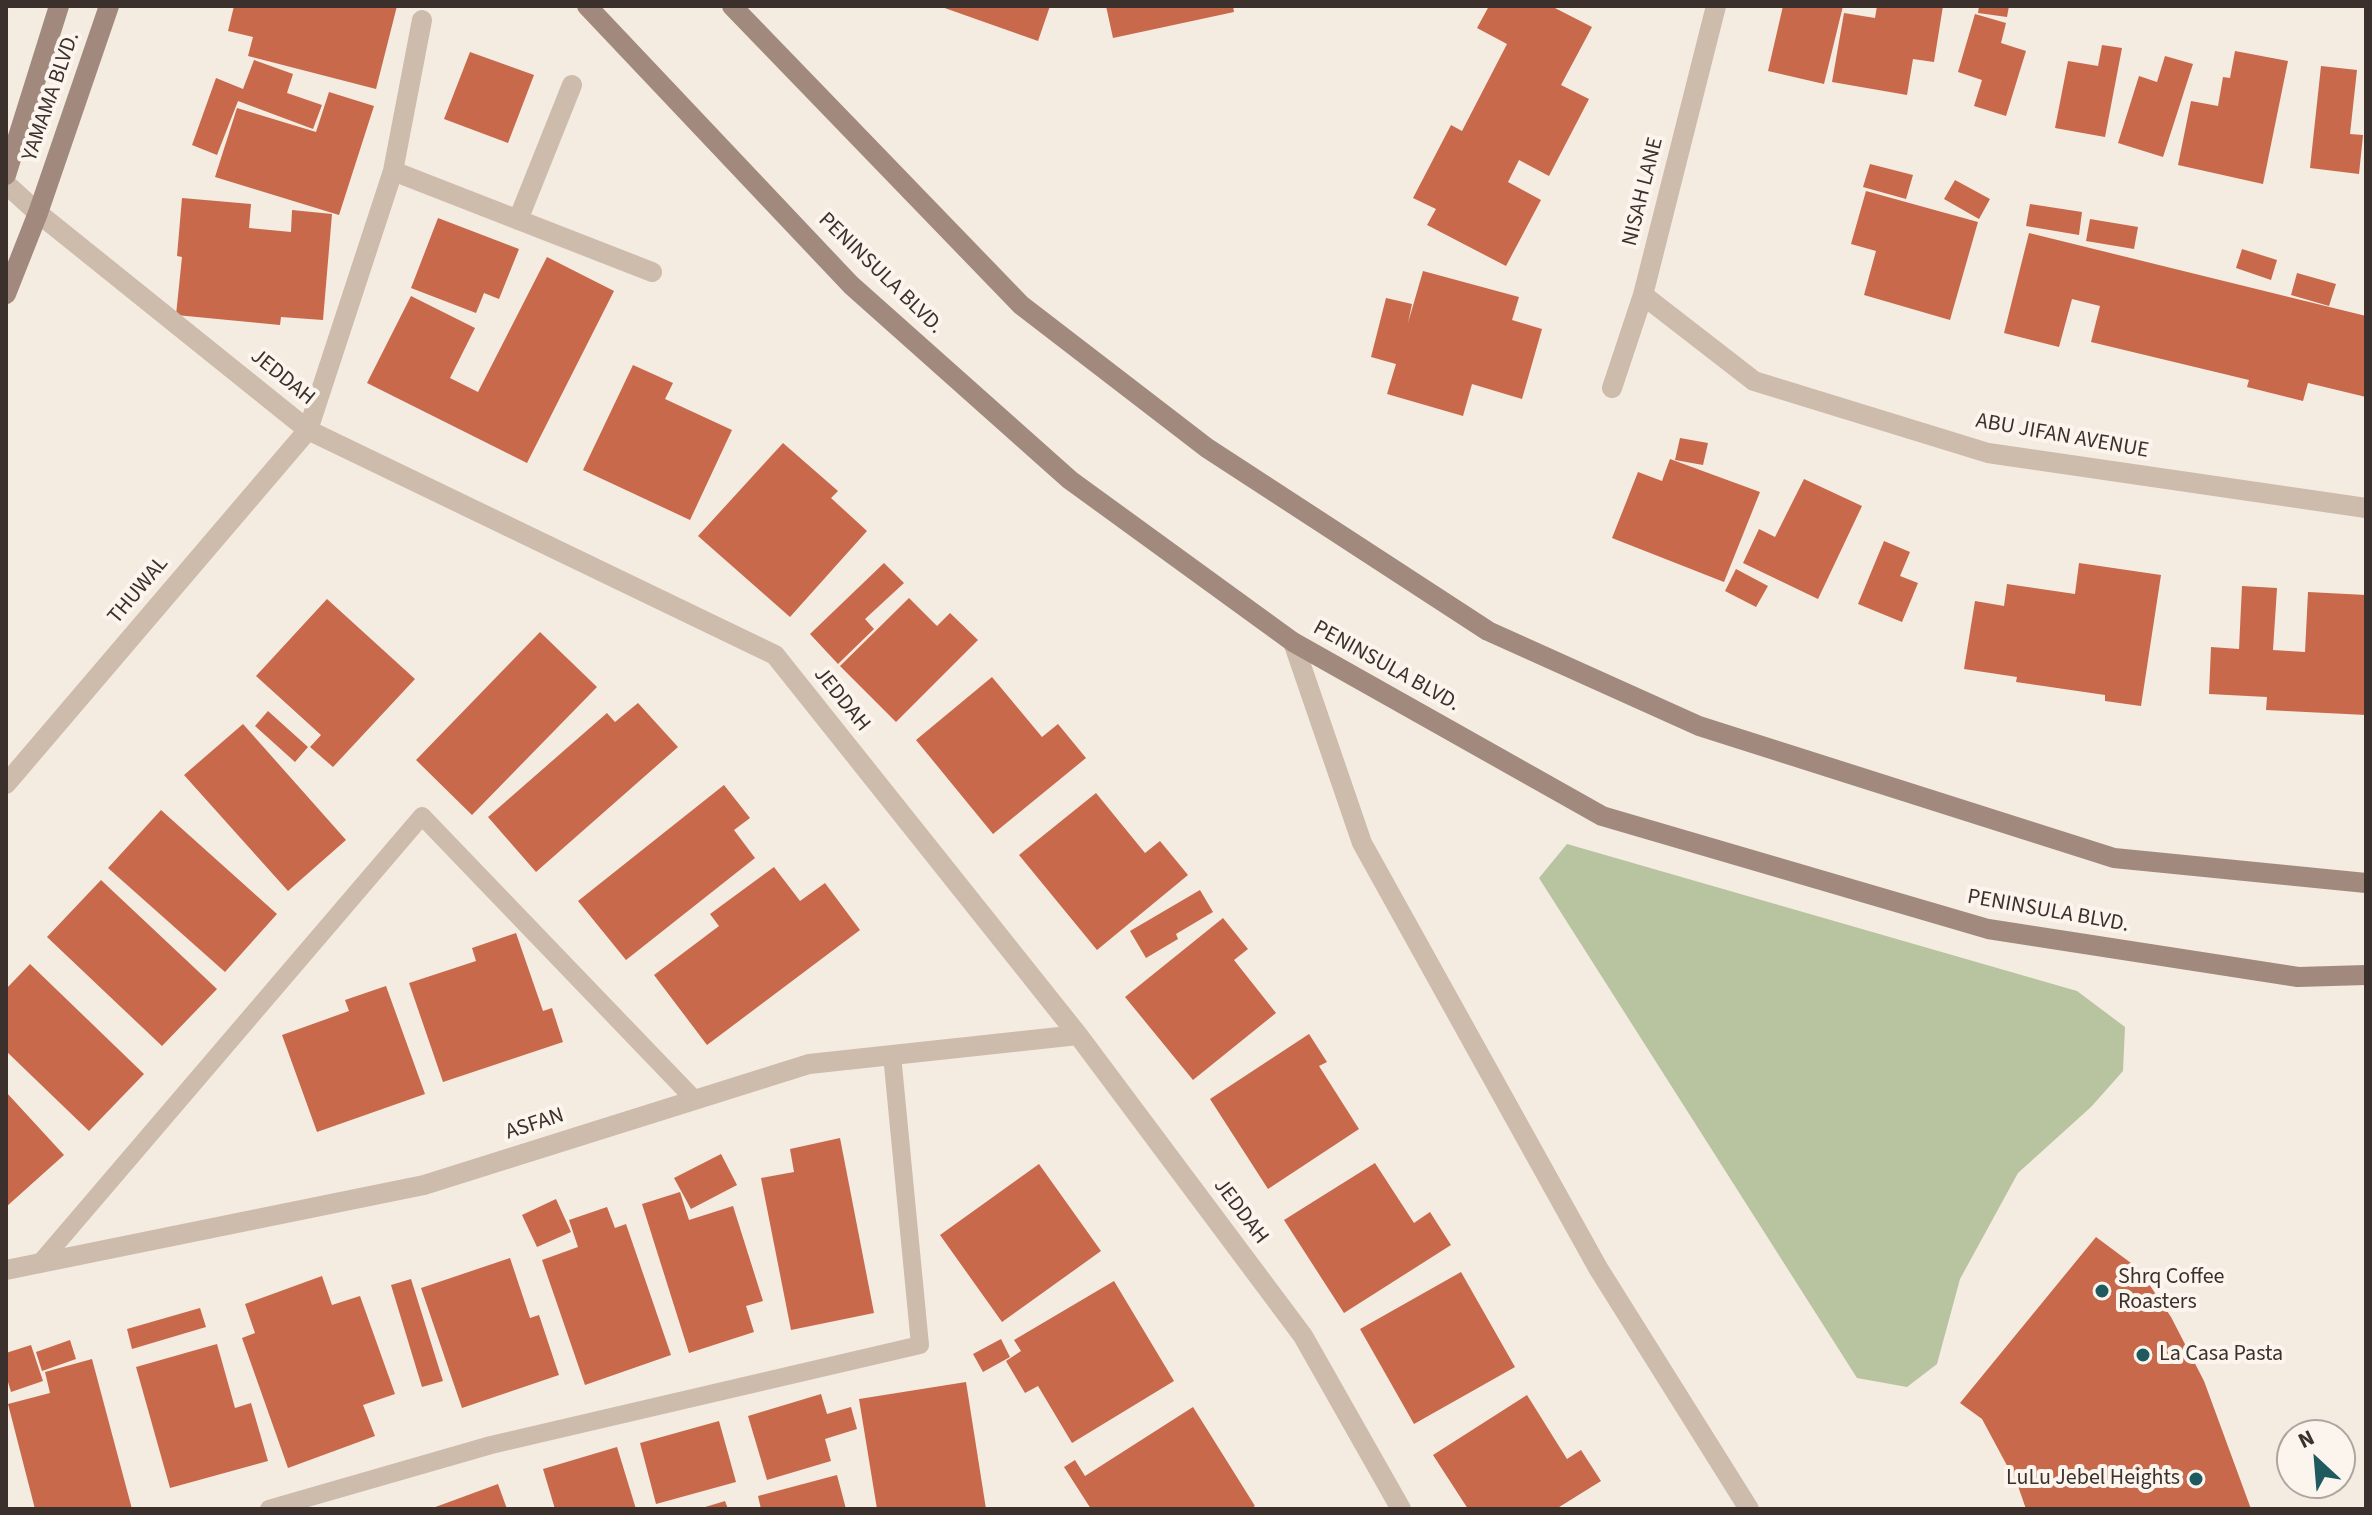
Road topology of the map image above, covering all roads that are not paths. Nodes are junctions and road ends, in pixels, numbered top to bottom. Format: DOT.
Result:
graph roads {
  1 [pos="59,6"];
  2 [pos="109,6"];
  3 [pos="587,6"];
  4 [pos="732,6"];
  5 [pos="1716,6"];
  6 [pos="422,20"];
  7 [pos="572,85"];
  8 [pos="393,171"];
  9 [pos="6,175"];
  10 [pos="6,184"];
  11 [pos="38,213"];
  12 [pos="518,220"];
  13 [pos="652,272"];
  14 [pos="6,294"];
  15 [pos="1643,295"];
  16 [pos="1612,388"];
  17 [pos="308,430"];
  18 [pos="2366,508"];
  19 [pos="1293,642"];
  20 [pos="6,784"];
  21 [pos="2366,883"];
  22 [pos="2366,975"];
  23 [pos="1078,1035"];
  24 [pos="892,1055"];
  25 [pos="695,1100"];
  26 [pos="40,1263"];
  27 [pos="6,1270"];
  28 [pos="269,1509"];
  29 [pos="1401,1509"];
  30 [pos="1749,1509"];
  1 -- 9 [label="main road, YAMAMA BLVD."];
  2 -- 11 [label="main road, YAMAMA BLVD."];
  3 -- 19 [label="main road, PENINSULA BLVD."];
  4 -- 21 [label="main road"];
  5 -- 15 [label="street, NISAH LANE"];
  6 -- 8 [label="street"];
  7 -- 12 [label="street"];
  8 -- 12 [label="street"];
  8 -- 17 [label="street"];
  10 -- 11 [label="street, JEDDAH"];
  11 -- 14 [label="main road, YAMAMA BLVD."];
  11 -- 17 [label="street, JEDDAH"];
  12 -- 13 [label="street"];
  15 -- 16 [label="street, NISAH LANE"];
  15 -- 18 [label="street, ABU JIFAN AVENUE"];
  17 -- 20 [label="street, THUWAL"];
  17 -- 23 [label="street, JEDDAH"];
  19 -- 22 [label="main road, PENINSULA BLVD."];
  19 -- 30 [label="street"];
  23 -- 24 [label="street, ASFAN"];
  23 -- 29 [label="street, JEDDAH"];
  24 -- 25 [label="street, ASFAN"];
  24 -- 28 [label="lane"];
  25 -- 26 [label="street, ASFAN"];
  25 -- 26 [label="lane"];
  26 -- 27 [label="street, ASFAN"];
}
